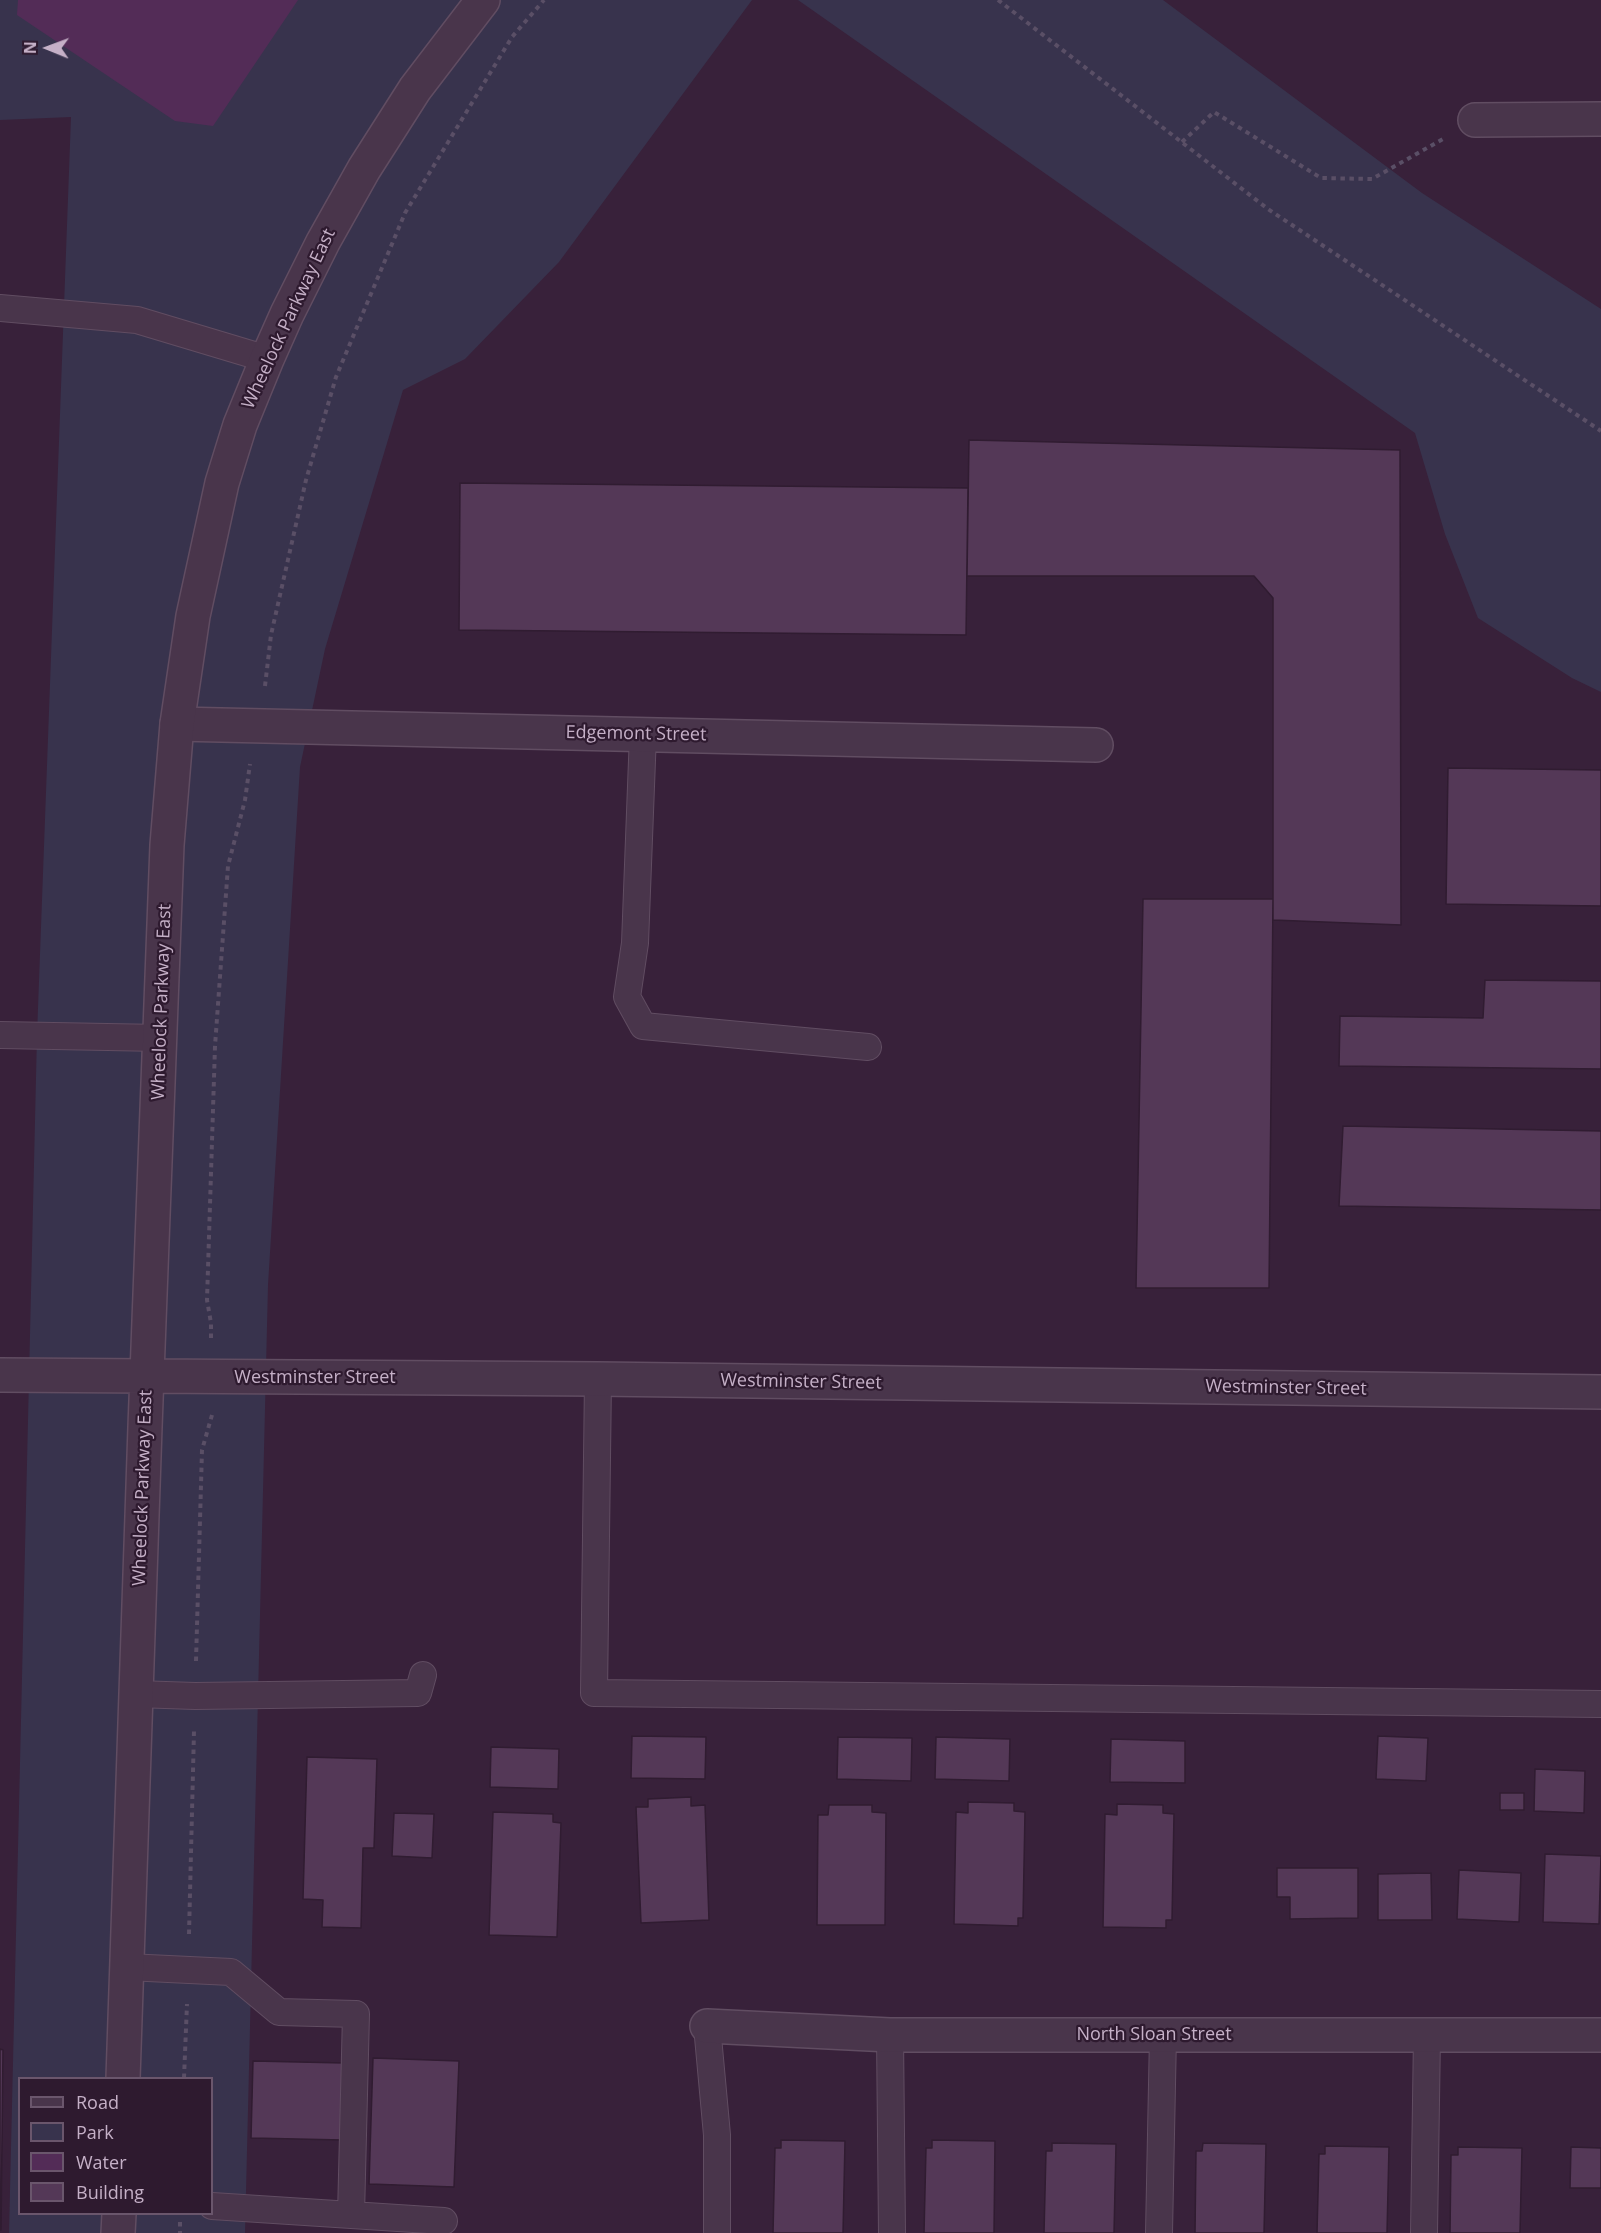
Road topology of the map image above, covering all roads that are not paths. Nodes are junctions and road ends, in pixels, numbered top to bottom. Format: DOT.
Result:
graph roads {
  1 [pos="483,0"];
  2 [pos="1601,118"];
  3 [pos="1475,120"];
  4 [pos="0,308"];
  5 [pos="267,359"];
  6 [pos="177,724"];
  7 [pos="644,734"];
  8 [pos="1096,745"];
  9 [pos="0,1035"];
  10 [pos="161,1038"];
  11 [pos="868,1047"];
  12 [pos="0,1375"];
  13 [pos="147,1377"];
  14 [pos="598,1379"];
  15 [pos="1601,1392"];
  16 [pos="423,1675"];
  17 [pos="136,1694"];
  18 [pos="1601,1704"];
  19 [pos="127,1967"];
  20 [pos="707,2026"];
  21 [pos="890,2035"];
  22 [pos="1163,2035"];
  23 [pos="1427,2035"];
  24 [pos="1601,2035"];
  25 [pos="123,2077"];
  26 [pos="213,2206"];
  27 [pos="119,2215"];
  28 [pos="351,2215"];
  29 [pos="444,2221"];
  30 [pos="118,2233"];
  31 [pos="717,2233"];
  32 [pos="892,2233"];
  33 [pos="1159,2233"];
  34 [pos="1424,2233"];
  1 -- 5 [label="street, Wheelock Parkway East"];
  2 -- 3 [label="street"];
  4 -- 5 [label="lane"];
  5 -- 6 [label="street, Wheelock Parkway East"];
  6 -- 7 [label="street, Edgemont Street"];
  6 -- 10 [label="street, Wheelock Parkway East"];
  7 -- 8 [label="street, Edgemont Street"];
  7 -- 11 [label="lane"];
  9 -- 10 [label="lane"];
  10 -- 13 [label="street, Wheelock Parkway East"];
  12 -- 13 [label="street, Westminster Street"];
  13 -- 14 [label="street, Westminster Street"];
  13 -- 17 [label="street, Wheelock Parkway East"];
  14 -- 15 [label="street, Westminster Street"];
  14 -- 18 [label="lane"];
  16 -- 17 [label="lane"];
  17 -- 19 [label="street, Wheelock Parkway East"];
  19 -- 25 [label="street, Wheelock Parkway East"];
  19 -- 28 [label="lane"];
  20 -- 21 [label="street, North Sloan Street"];
  20 -- 31 [label="lane"];
  21 -- 22 [label="street, North Sloan Street"];
  21 -- 32 [label="lane"];
  22 -- 23 [label="street, North Sloan Street"];
  22 -- 33 [label="lane"];
  23 -- 24 [label="street, North Sloan Street"];
  23 -- 34 [label="lane"];
  26 -- 28 [label="lane"];
  27 -- 30 [label="street"];
  28 -- 29 [label="lane"];
}
